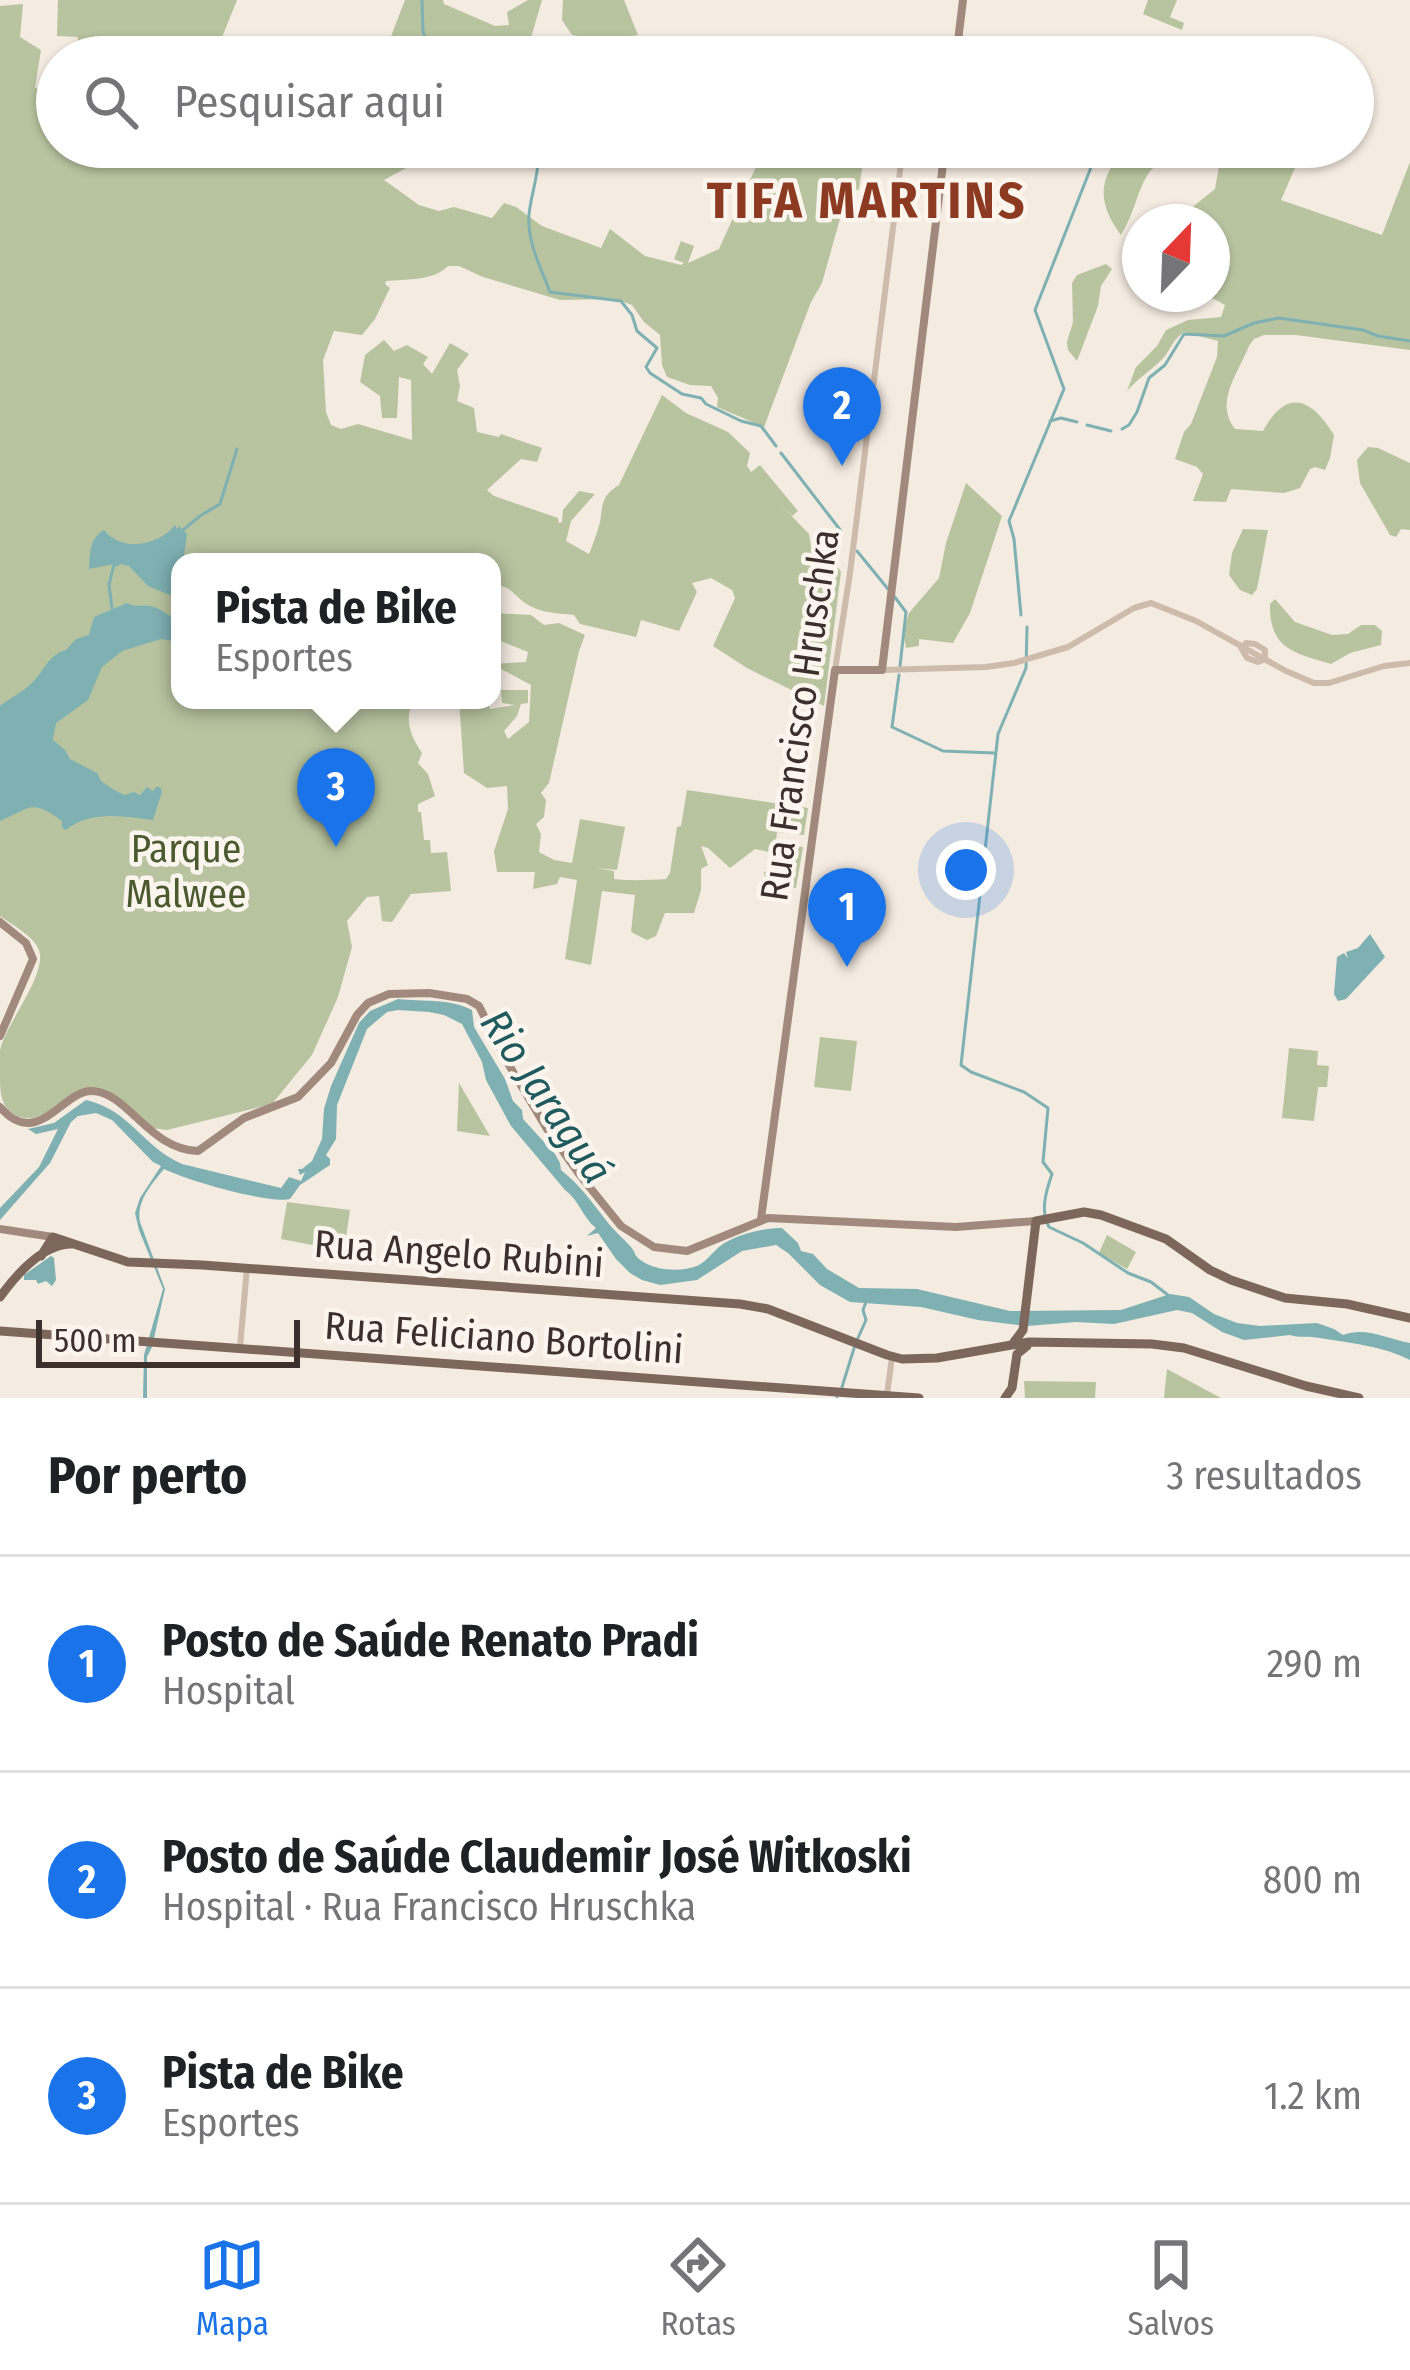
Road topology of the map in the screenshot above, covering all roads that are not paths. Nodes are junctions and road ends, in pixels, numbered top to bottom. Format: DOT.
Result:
graph roads {
  1 [pos="963,0"];
  2 [pos="959,36"];
  3 [pos="900,168"];
  4 [pos="942,168"];
  5 [pos="1410,663"];
  6 [pos="835,670"];
  7 [pos="882,670"];
  8 [pos="0,922"];
  9 [pos="0,1036"];
  10 [pos="0,1107"];
  11 [pos="761,1219"];
  12 [pos="1042,1220"];
  13 [pos="0,1229"];
  14 [pos="52,1239"];
  15 [pos="77,1245"];
  16 [pos="41,1256"];
  17 [pos="247,1268"];
  18 [pos="0,1297"];
  19 [pos="1410,1318"];
  20 [pos="4,1330"];
  21 [pos="240,1347"];
  22 [pos="1013,1350"];
  23 [pos="892,1357"];
  24 [pos="887,1395"];
  25 [pos="919,1398"];
  26 [pos="1005,1398"];
  27 [pos="1360,1398"];
  1 -- 2 [label="main road"];
  3 -- 6 [label="street, Rua Francisco Hruschka"];
  4 -- 7 [label="main road"];
  5 -- 7 [label="street"];
  6 -- 7 [label="main road"];
  6 -- 11 [label="main road, Rua Francisco Hruschka"];
  8 -- 9 [label="main road"];
  10 -- 11 [label="main road"];
  11 -- 12 [label="main road"];
  12 -- 19 [label="main road"];
  12 -- 22 [label="main road"];
  13 -- 14 [label="main road"];
  14 -- 15 [label="main road, Rua Angelo Rubini"];
  14 -- 16 [label="main road"];
  15 -- 16 [label="main road"];
  15 -- 17 [label="main road, Rua Angelo Rubini"];
  16 -- 18 [label="main road"];
  17 -- 21 [label="street"];
  17 -- 23 [label="main road, Rua Angelo Rubini"];
  20 -- 21 [label="main road, Rua Feliciano Bortolini"];
  21 -- 24 [label="main road, Rua Feliciano Bortolini"];
  22 -- 23 [label="main road"];
  22 -- 26 [label="main road"];
  22 -- 27 [label="main road"];
  23 -- 24 [label="street"];
  24 -- 25 [label="main road, Rua Feliciano Bortolini"];
}
